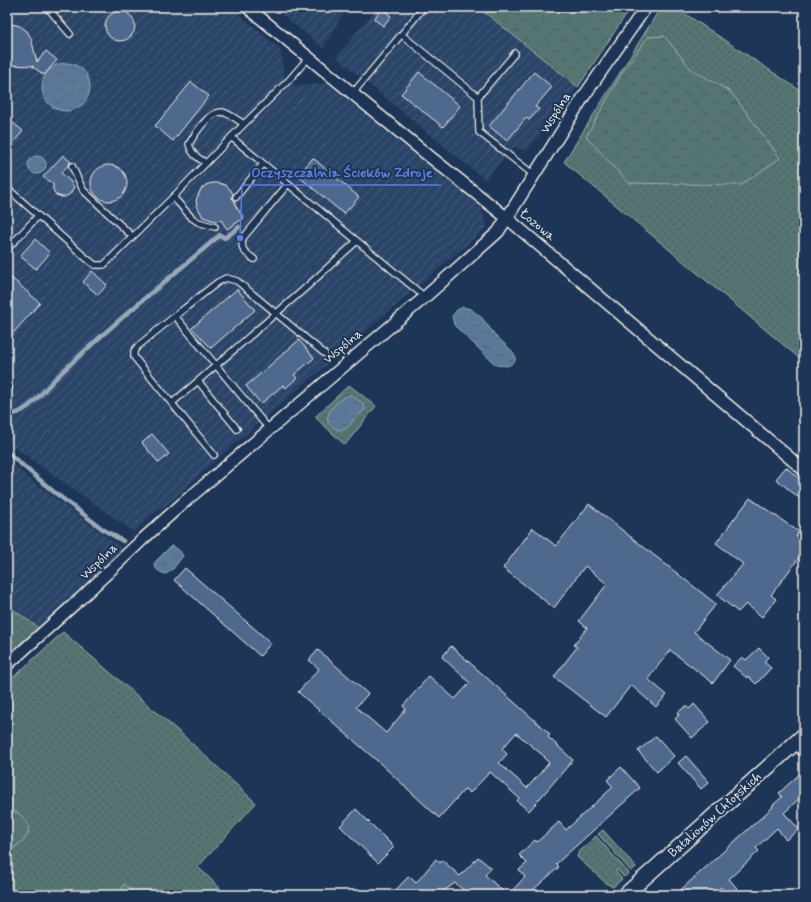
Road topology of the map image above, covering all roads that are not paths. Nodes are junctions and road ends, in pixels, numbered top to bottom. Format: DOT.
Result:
graph roads {
  1 [pos="47,7"];
  2 [pos="247,7"];
  3 [pos="424,7"];
  4 [pos="646,7"];
  5 [pos="70,34"];
  6 [pos="402,35"];
  7 [pos="515,53"];
  8 [pos="308,57"];
  9 [pos="353,93"];
  10 [pos="478,97"];
  11 [pos="244,124"];
  12 [pos="231,137"];
  13 [pos="206,163"];
  14 [pos="264,164"];
  15 [pos="72,166"];
  16 [pos="534,175"];
  17 [pos="288,184"];
  18 [pos="7,188"];
  19 [pos="173,197"];
  20 [pos="236,197"];
  21 [pos="38,216"];
  22 [pos="507,218"];
  23 [pos="215,227"];
  24 [pos="132,236"];
  25 [pos="357,241"];
  26 [pos="10,246"];
  27 [pos="254,259"];
  28 [pos="425,297"];
  29 [pos="276,313"];
  30 [pos="175,316"];
  31 [pos="325,354"];
  32 [pos="216,365"];
  33 [pos="198,381"];
  34 [pos="172,403"];
  35 [pos="237,429"];
  36 [pos="269,429"];
  37 [pos="214,455"];
  38 [pos="804,470"];
  39 [pos="7,665"];
  40 [pos="801,743"];
  41 [pos="625,895"];
  1 -- 5 [label="lane"];
  2 -- 8 [label="street, Łozowa"];
  3 -- 6 [label="lane"];
  4 -- 16 [label="street, Wspólna"];
  6 -- 9 [label="lane"];
  6 -- 10 [label="lane"];
  7 -- 10 [label="lane"];
  8 -- 9 [label="street, Łozowa"];
  8 -- 11 [label="lane"];
  9 -- 22 [label="street, Łozowa"];
  10 -- 16 [label="lane"];
  11 -- 12 [label="lane"];
  11 -- 13 [label="lane"];
  12 -- 13 [label="lane"];
  12 -- 14 [label="lane"];
  13 -- 19 [label="lane"];
  14 -- 17 [label="lane"];
  14 -- 20 [label="lane"];
  15 -- 24 [label="lane"];
  16 -- 22 [label="street, Wspólna"];
  17 -- 25 [label="lane"];
  17 -- 27 [label="lane"];
  18 -- 21 [label="lane"];
  19 -- 23 [label="lane"];
  19 -- 24 [label="lane"];
  21 -- 24 [label="lane"];
  21 -- 26 [label="lane"];
  22 -- 28 [label="street, Wspólna"];
  22 -- 38 [label="street, Łozowa"];
  25 -- 28 [label="lane"];
  25 -- 29 [label="lane"];
  28 -- 36 [label="street, Wspólna"];
  29 -- 30 [label="lane"];
  29 -- 31 [label="lane"];
  29 -- 32 [label="lane"];
  30 -- 32 [label="lane"];
  30 -- 34 [label="lane"];
  32 -- 33 [label="lane"];
  32 -- 36 [label="lane"];
  33 -- 34 [label="lane"];
  33 -- 35 [label="lane"];
  34 -- 37 [label="lane"];
  36 -- 39 [label="street, Wspólna"];
  40 -- 41 [label="street, Batalionów Chłopskich"];
}
